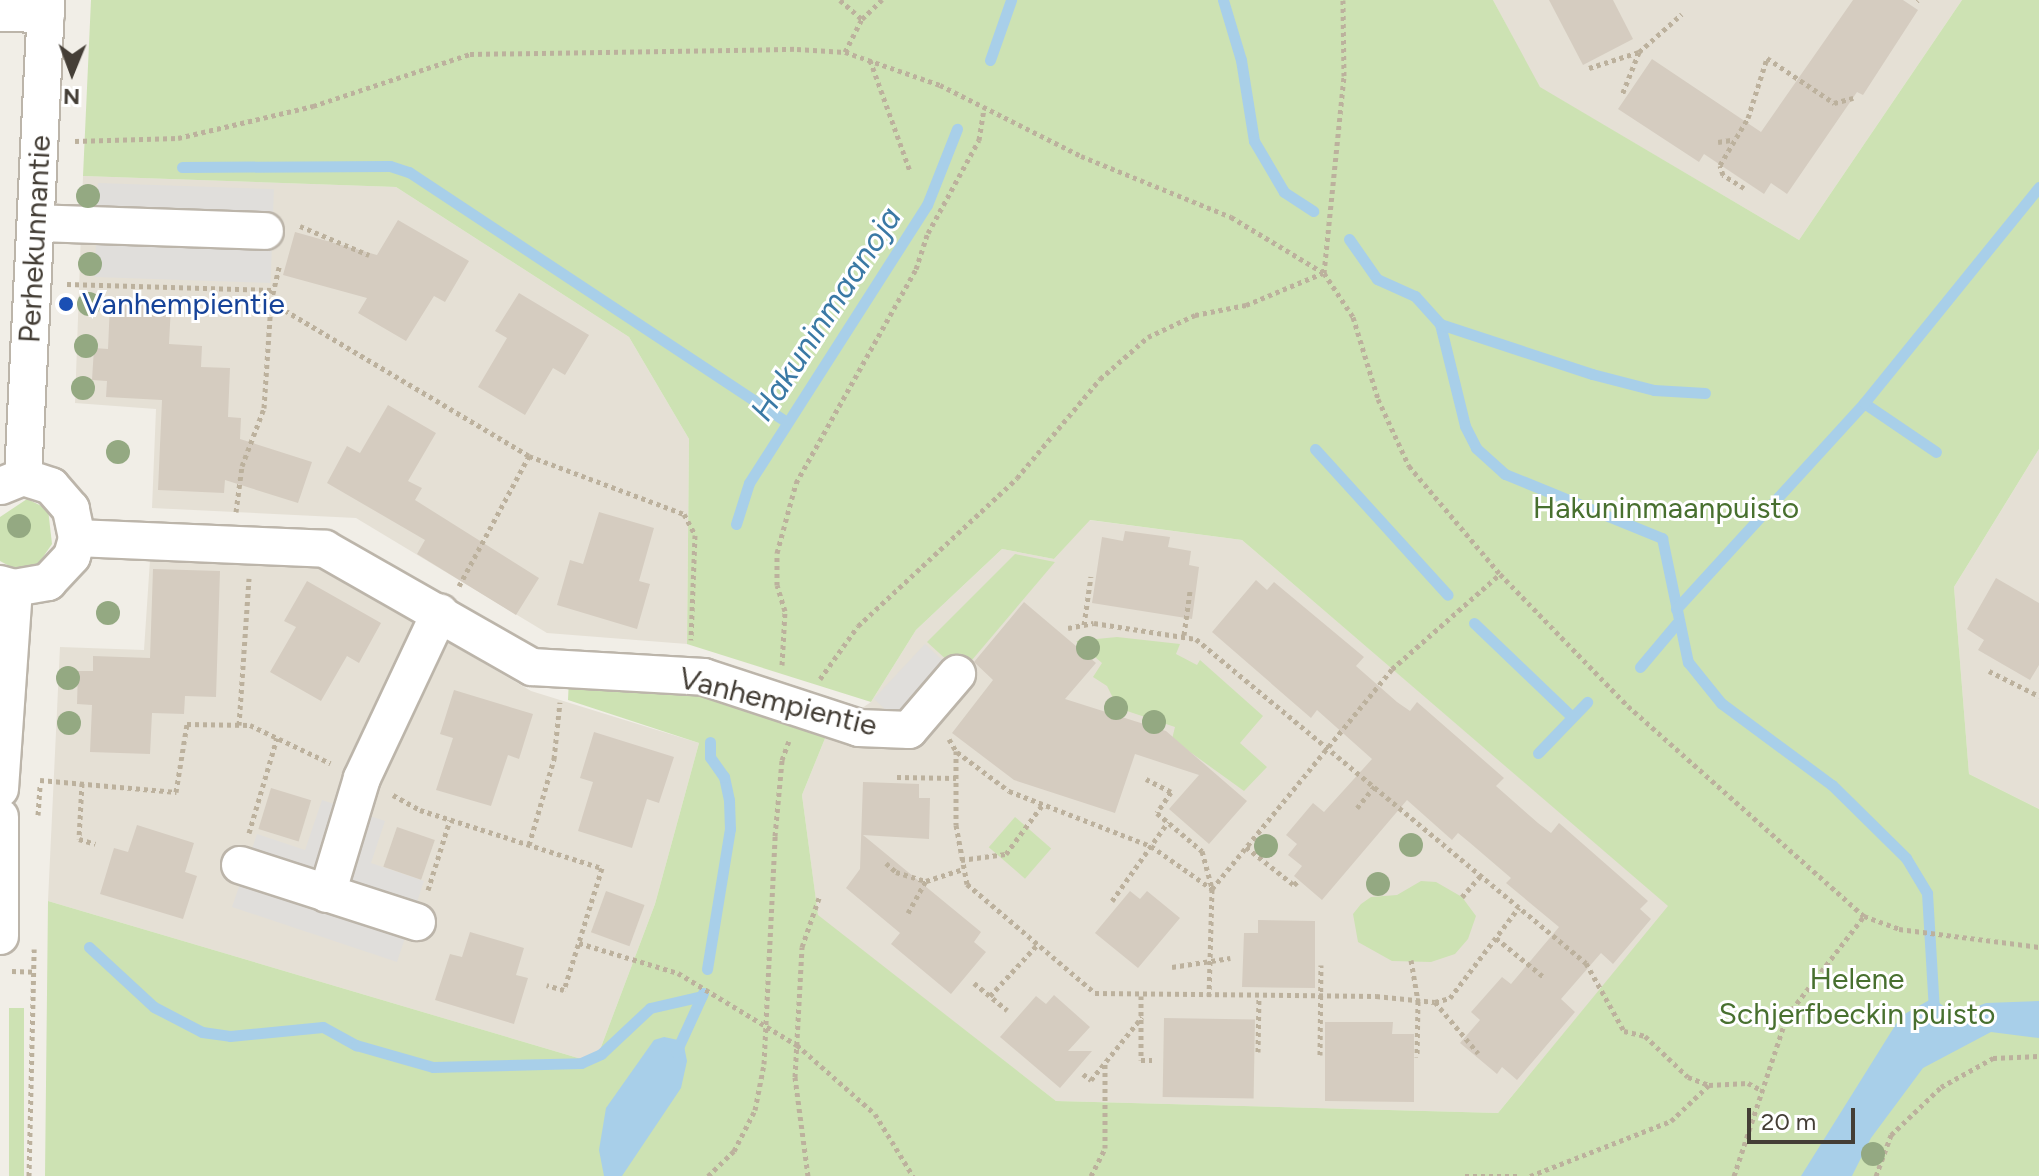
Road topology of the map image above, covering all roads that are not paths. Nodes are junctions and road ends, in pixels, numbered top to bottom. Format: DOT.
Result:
graph roads {
  1 [pos="46,7"];
  2 [pos="0,13"];
  3 [pos="36,223"];
  4 [pos="280,235"];
  5 [pos="11,482"];
  6 [pos="77,538"];
  7 [pos="7,586"];
  8 [pos="446,606"];
  9 [pos="957,674"];
  10 [pos="0,789"];
  11 [pos="0,817"];
  12 [pos="240,865"];
  13 [pos="327,894"];
  14 [pos="417,922"];
  15 [pos="16,935"];
  1 -- 2 [label="street"];
  1 -- 3 [label="street, Perhekunnantie"];
  3 -- 4 [label="street"];
  3 -- 5 [label="street, Perhekunnantie"];
  5 -- 6 [label="street, Perhekunnantie"];
  6 -- 7 [label="street"];
  6 -- 8 [label="street, Vanhempientie"];
  7 -- 10 [label="street"];
  8 -- 9 [label="street, Vanhempientie"];
  8 -- 13 [label="street"];
  11 -- 15 [label="street"];
  12 -- 13 [label="street"];
  13 -- 14 [label="street"];
}
